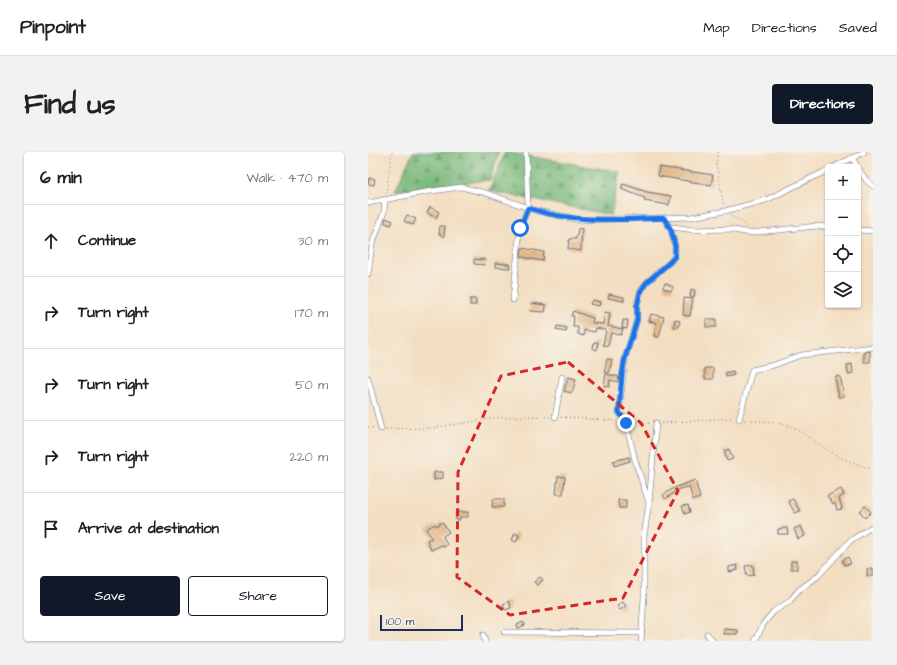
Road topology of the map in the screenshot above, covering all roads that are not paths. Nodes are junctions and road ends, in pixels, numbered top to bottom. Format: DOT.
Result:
graph roads {
  1 [pos="526,152"];
  2 [pos="864,152"];
  3 [pos="852,158"];
  4 [pos="840,164"];
  5 [pos="825,171"];
  6 [pos="873,186"];
  7 [pos="385,199"];
  8 [pos="368,203"];
  9 [pos="528,208"];
  10 [pos="678,217"];
  11 [pos="664,218"];
  12 [pos="825,227"];
  13 [pos="672,228"];
  14 [pos="861,230"];
  15 [pos="873,231"];
  16 [pos="368,274"];
  17 [pos="513,300"];
  18 [pos="873,347"];
  19 [pos="562,377"];
  20 [pos="368,378"];
  21 [pos="555,417"];
  22 [pos="739,419"];
  23 [pos="656,423"];
  24 [pos="381,429"];
  25 [pos="649,503"];
  26 [pos="873,526"];
  27 [pos="504,632"];
  28 [pos="642,633"];
  29 [pos="707,634"];
  30 [pos="483,635"];
  31 [pos="485,641"];
  32 [pos="641,641"];
  33 [pos="712,641"];
  34 [pos="755,641"];
  1 -- 9 [label="street"];
  2 -- 3 [label="street"];
  3 -- 4 [label="street"];
  3 -- 6 [label="street"];
  5 -- 10 [label="street"];
  7 -- 8 [label="street"];
  7 -- 9 [label="street"];
  7 -- 16 [label="street"];
  9 -- 11 [label="street"];
  9 -- 17 [label="street"];
  10 -- 11 [label="street"];
  10 -- 13 [label="street"];
  11 -- 13 [label="street"];
  12 -- 13 [label="street"];
  13 -- 25 [label="street"];
  14 -- 15 [label="street"];
  18 -- 22 [label="street"];
  19 -- 21 [label="street"];
  20 -- 24 [label="street"];
  23 -- 25 [label="street"];
  25 -- 28 [label="street"];
  26 -- 34 [label="street"];
  27 -- 28 [label="street"];
  28 -- 32 [label="street"];
  29 -- 33 [label="street"];
  30 -- 31 [label="street"];
}
